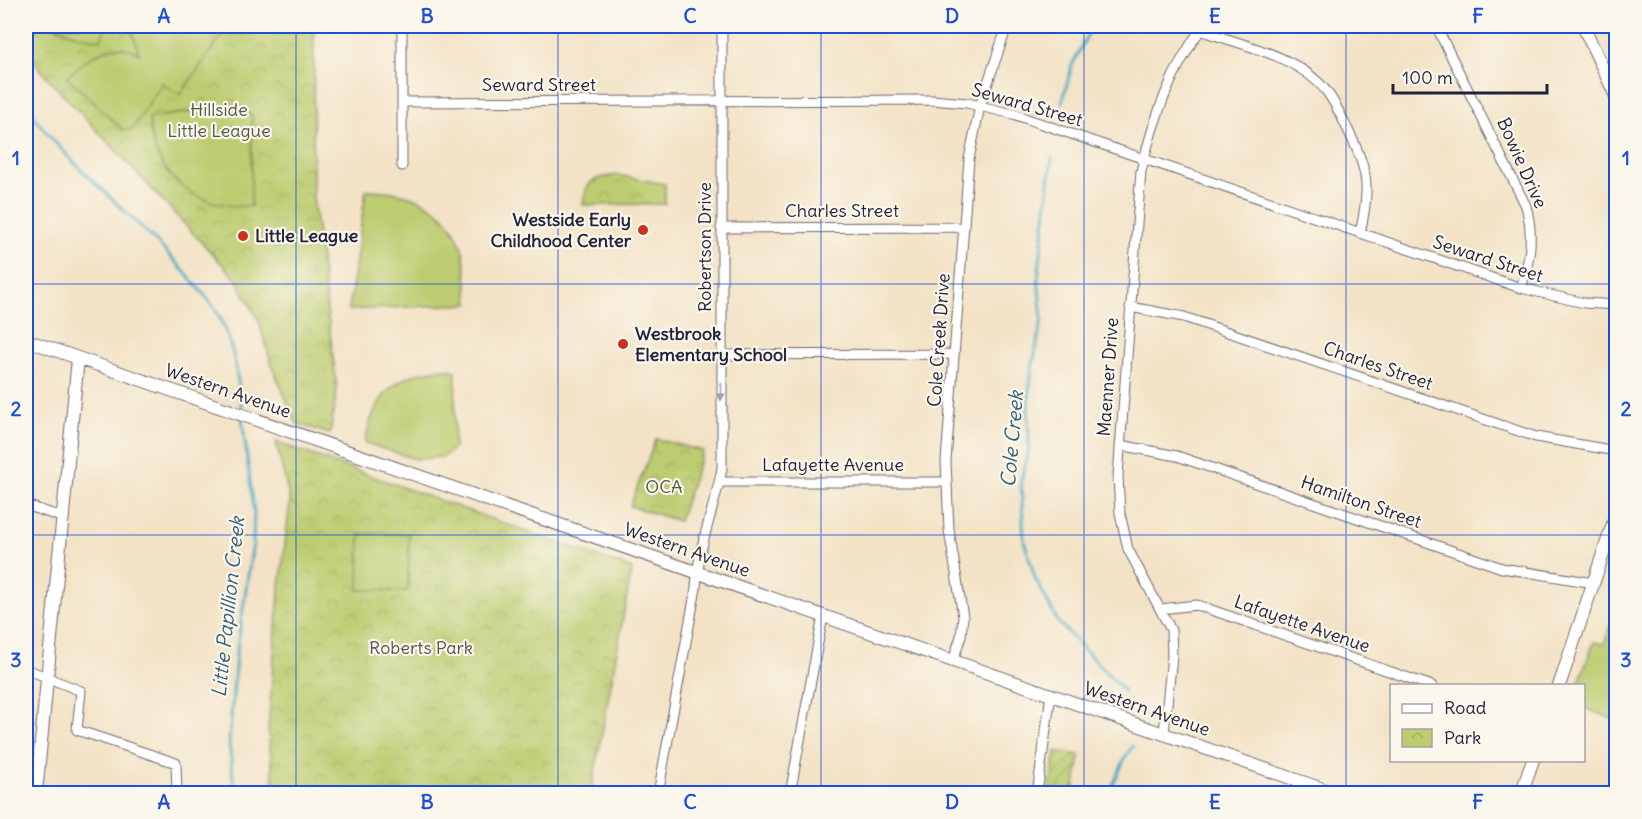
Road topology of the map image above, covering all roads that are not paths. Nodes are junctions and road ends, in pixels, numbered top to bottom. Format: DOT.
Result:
graph roads {
  1 [pos="402,26"];
  2 [pos="722,26"];
  3 [pos="1006,26"];
  4 [pos="1437,26"];
  5 [pos="1582,26"];
  6 [pos="1201,28"];
  7 [pos="1617,96"];
  8 [pos="723,101"];
  9 [pos="402,102"];
  10 [pos="980,106"];
  11 [pos="1144,159"];
  12 [pos="402,165"];
  13 [pos="964,227"];
  14 [pos="721,228"];
  15 [pos="1360,233"];
  16 [pos="1521,288"];
  17 [pos="1617,305"];
  18 [pos="1130,307"];
  19 [pos="26,340"];
  20 [pos="954,354"];
  21 [pos="721,355"];
  22 [pos="78,358"];
  23 [pos="1120,445"];
  24 [pos="1617,451"];
  25 [pos="720,482"];
  26 [pos="946,482"];
  27 [pos="26,505"];
  28 [pos="1617,515"];
  29 [pos="64,518"];
  30 [pos="697,572"];
  31 [pos="1593,583"];
  32 [pos="1160,609"];
  33 [pos="824,616"];
  34 [pos="953,661"];
  35 [pos="26,669"];
  36 [pos="47,677"];
  37 [pos="1426,684"];
  38 [pos="1560,684"];
  39 [pos="1051,694"];
  40 [pos="1164,734"];
  41 [pos="1532,762"];
  42 [pos="1329,792"];
  43 [pos="36,794"];
  44 [pos="177,794"];
  45 [pos="658,794"];
  46 [pos="790,794"];
  47 [pos="1036,794"];
  48 [pos="1521,794"];
  1 -- 9 [label="street"];
  2 -- 8 [label="street, Robertson Drive"];
  3 -- 10 [label="street, Cole Creek Drive"];
  4 -- 16 [label="street, Bowie Drive"];
  5 -- 7 [label="street"];
  6 -- 11 [label="street, Maenner Drive"];
  6 -- 15 [label="street"];
  8 -- 9 [label="street, Seward Street"];
  8 -- 10 [label="street, Seward Street"];
  8 -- 14 [label="street, Robertson Drive"];
  9 -- 12 [label="street"];
  10 -- 11 [label="street, Seward Street"];
  10 -- 13 [label="street, Cole Creek Drive"];
  11 -- 15 [label="street, Seward Street"];
  11 -- 18 [label="street, Maenner Drive"];
  13 -- 14 [label="street, Charles Street"];
  13 -- 20 [label="street, Cole Creek Drive"];
  14 -- 21 [label="street, Robertson Drive"];
  15 -- 16 [label="street, Seward Street"];
  16 -- 17 [label="street, Seward Street"];
  18 -- 23 [label="street, Maenner Drive"];
  18 -- 24 [label="street, Charles Street"];
  19 -- 22 [label="street, Western Avenue"];
  20 -- 21 [label="street"];
  20 -- 26 [label="street, Cole Creek Drive"];
  21 -- 25 [label="street, Robertson Drive, one-way"];
  22 -- 29 [label="street"];
  22 -- 30 [label="street, Western Avenue"];
  23 -- 31 [label="street, Hamilton Street"];
  23 -- 32 [label="street, Maenner Drive"];
  25 -- 26 [label="street, Lafayette Avenue"];
  25 -- 30 [label="street, Robertson Drive"];
  26 -- 34 [label="street, Cole Creek Drive"];
  27 -- 29 [label="street"];
  28 -- 31 [label="street"];
  29 -- 36 [label="street"];
  30 -- 33 [label="street, Western Avenue"];
  30 -- 45 [label="street, Robertson Drive"];
  31 -- 38 [label="street"];
  32 -- 37 [label="street, Lafayette Avenue"];
  32 -- 40 [label="street, Maenner Drive"];
  33 -- 34 [label="street, Western Avenue"];
  33 -- 46 [label="street"];
  34 -- 39 [label="street, Western Avenue"];
  35 -- 36 [label="street"];
  36 -- 43 [label="street"];
  36 -- 44 [label="street"];
  39 -- 40 [label="street, Western Avenue"];
  39 -- 47 [label="street"];
  40 -- 42 [label="street, Western Avenue"];
  41 -- 48 [label="street"];
}
